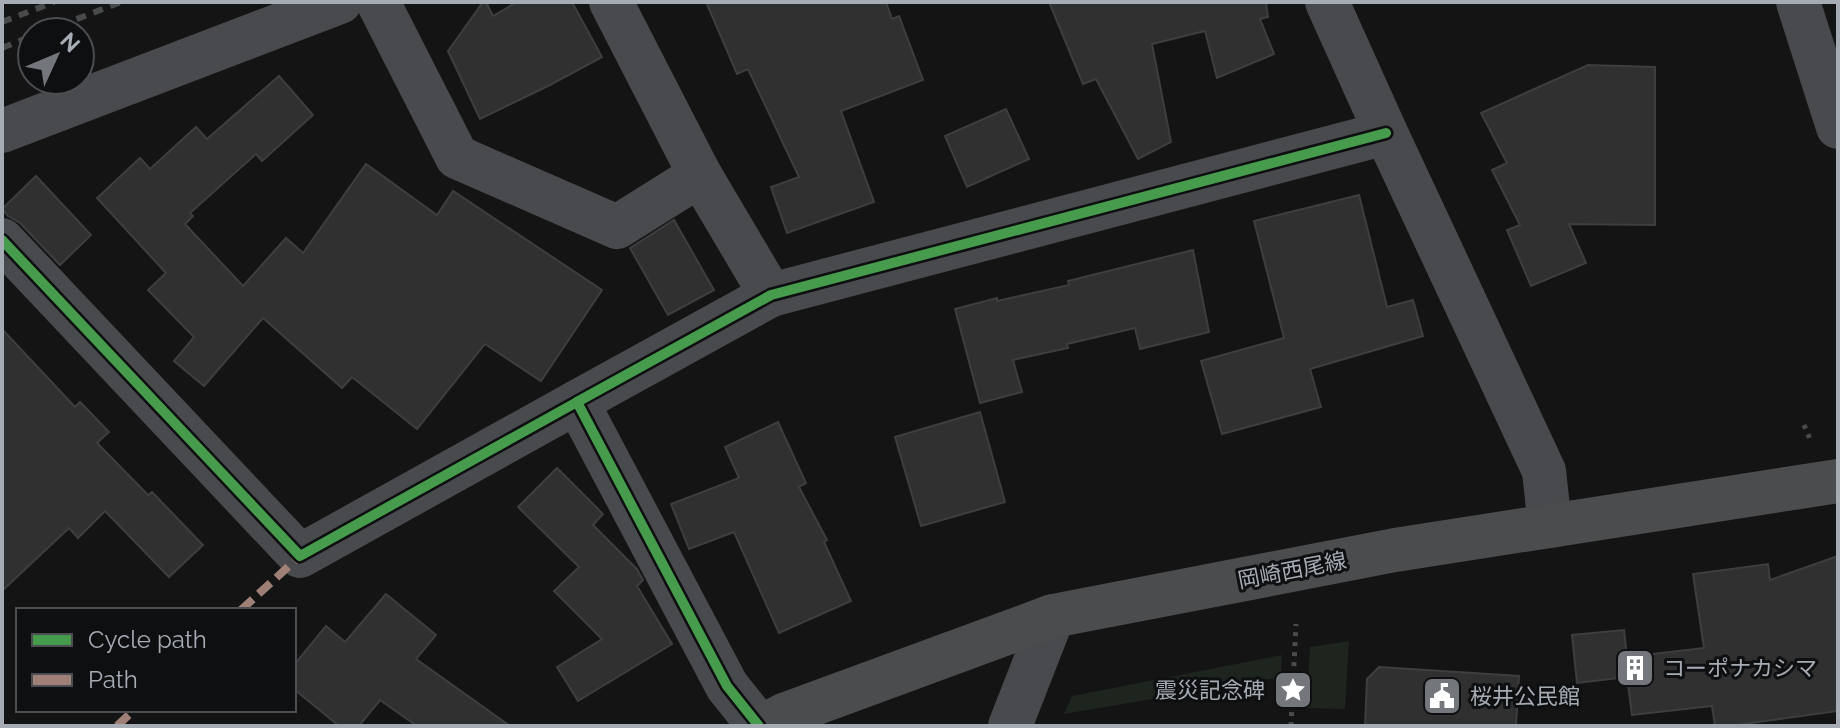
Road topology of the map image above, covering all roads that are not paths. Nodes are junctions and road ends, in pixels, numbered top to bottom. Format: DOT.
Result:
graph roads {
  1 [pos="340,2"];
  2 [pos="378,2"];
  3 [pos="611,2"];
  4 [pos="1327,2"];
  5 [pos="1798,2"];
  6 [pos="1838,127"];
  7 [pos="2,131"];
  8 [pos="1386,133"];
  9 [pos="700,175"];
  10 [pos="2,240"];
  11 [pos="771,295"];
  12 [pos="577,402"];
  13 [pos="1838,481"];
  14 [pos="1550,526"];
  15 [pos="1053,616"];
  16 [pos="761,726"];
  17 [pos="1010,726"];
  1 -- 7 [label="street"];
  2 -- 9 [label="street"];
  3 -- 9 [label="street"];
  4 -- 8 [label="street"];
  5 -- 6 [label="street"];
  8 -- 11 [label="street"];
  8 -- 14 [label="street"];
  9 -- 11 [label="street"];
  10 -- 12 [label="street"];
  11 -- 12 [label="street"];
  12 -- 16 [label="street"];
  13 -- 14 [label="main road, 岡崎西尾線"];
  14 -- 15 [label="main road, 岡崎西尾線"];
  15 -- 16 [label="main road, 岡崎西尾線"];
  15 -- 17 [label="street"];
}
